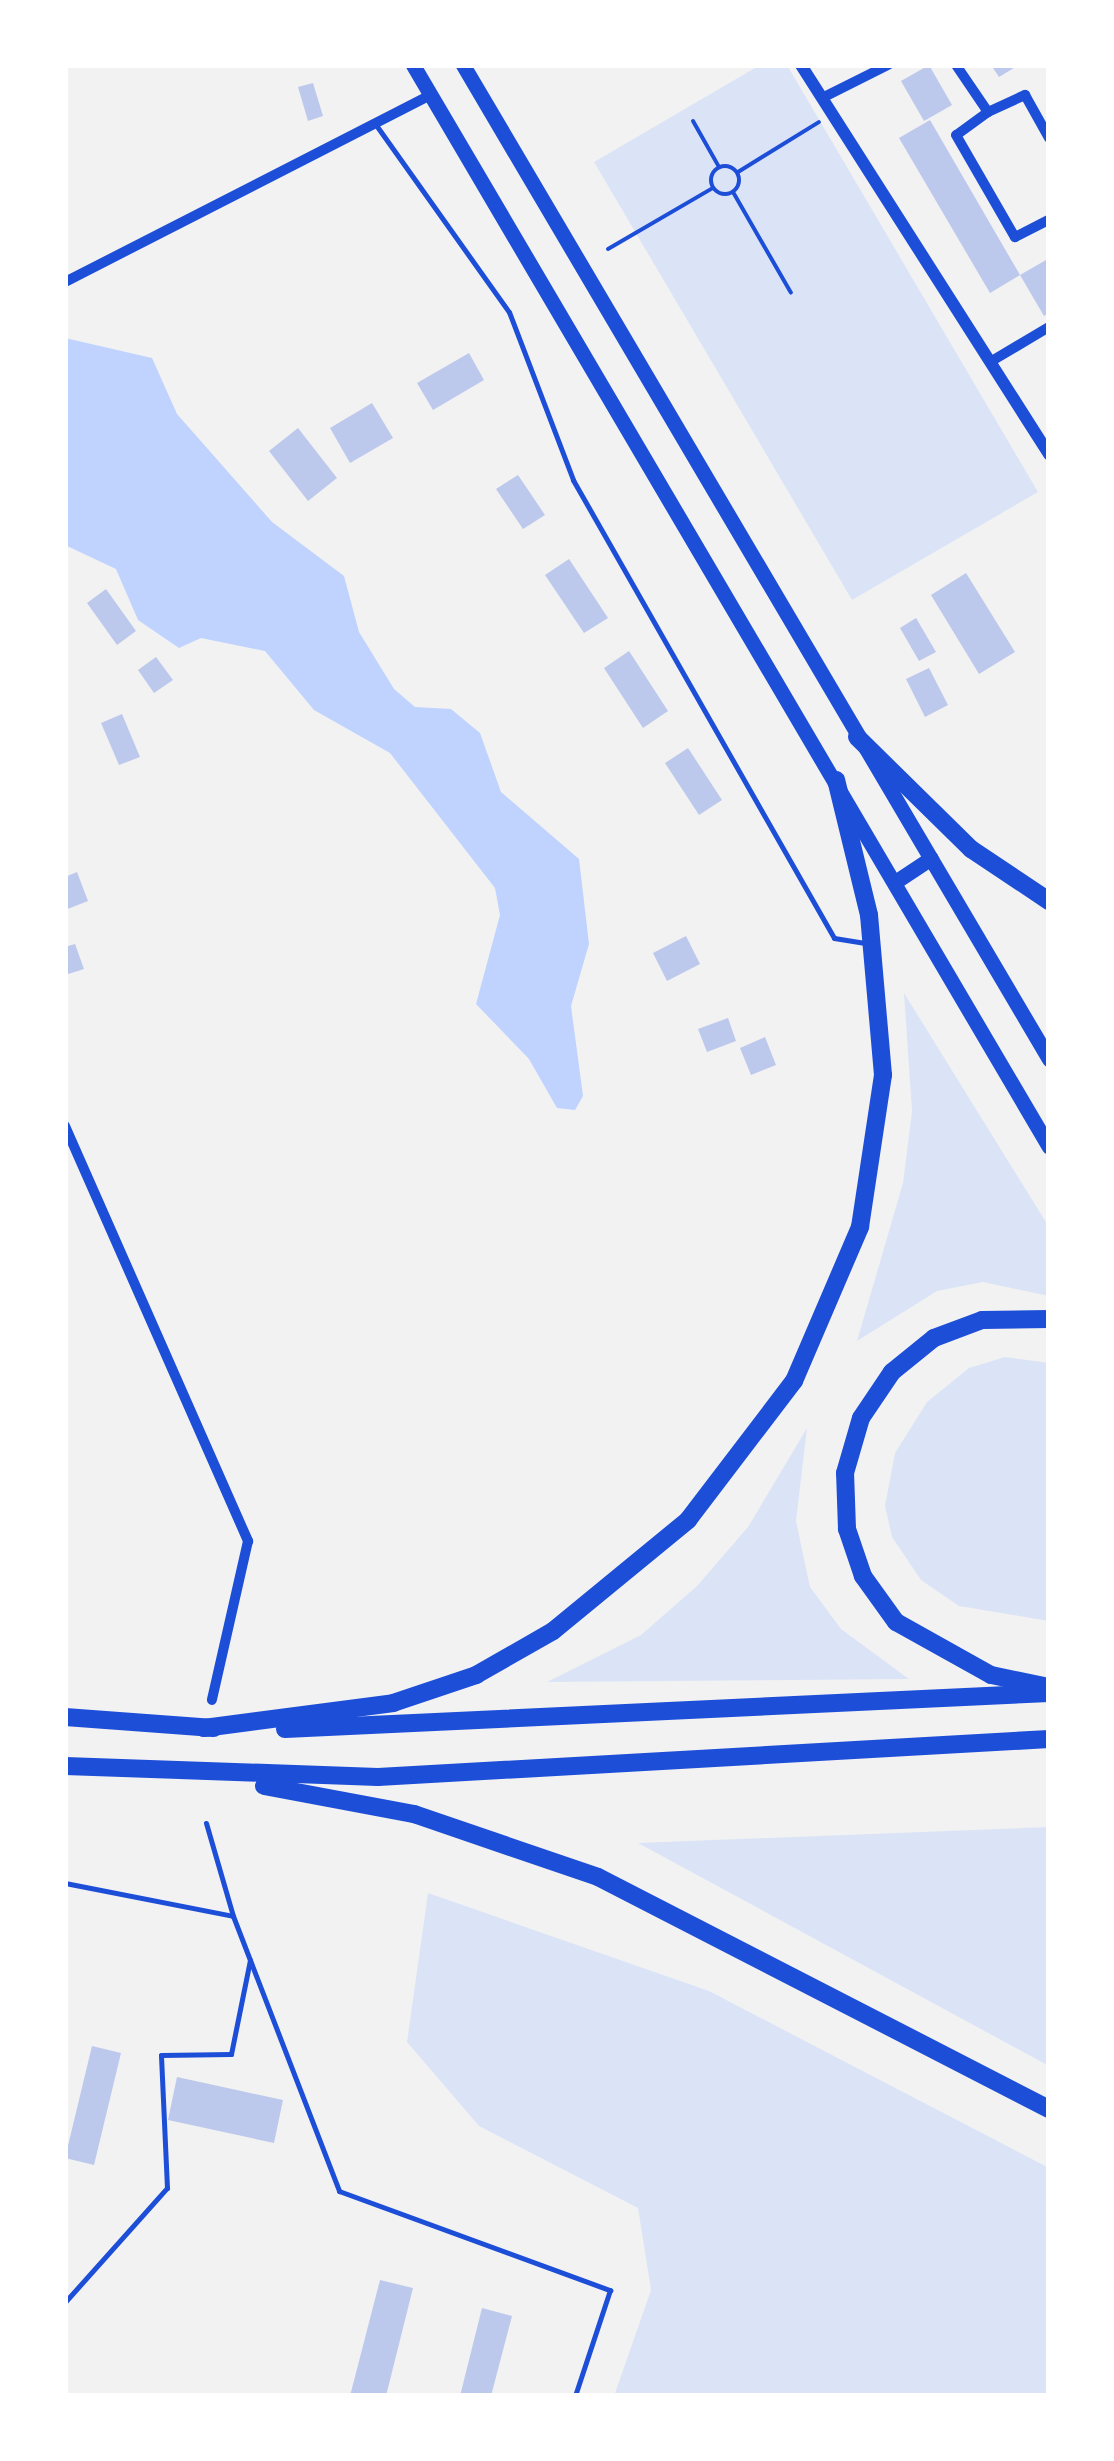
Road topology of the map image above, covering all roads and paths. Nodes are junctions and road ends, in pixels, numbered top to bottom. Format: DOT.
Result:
graph roads {
  1 [pos="412,65"];
  2 [pos="462,65"];
  3 [pos="801,65"];
  4 [pos="888,65"];
  5 [pos="956,65"];
  6 [pos="430,95"];
  7 [pos="822,98"];
  8 [pos="988,112"];
  9 [pos="832,114"];
  10 [pos="693,121"];
  11 [pos="374,123"];
  12 [pos="1049,138"];
  13 [pos="718,167"];
  14 [pos="738,172"];
  15 [pos="713,188"];
  16 [pos="734,192"];
  17 [pos="1049,220"];
  18 [pos="608,249"];
  19 [pos="65,282"];
  20 [pos="791,293"];
  21 [pos="1049,328"];
  22 [pos="990,362"];
  23 [pos="1049,455"];
  24 [pos="857,737"];
  25 [pos="836,780"];
  26 [pos="931,858"];
  27 [pos="895,882"];
  28 [pos="1049,902"];
  29 [pos="873,944"];
  30 [pos="1049,1059"];
  31 [pos="65,1126"];
  32 [pos="1049,1147"];
  33 [pos="1049,1319"];
  34 [pos="1049,1690"];
  35 [pos="212,1700"];
  36 [pos="65,1717"];
  37 [pos="204,1728"];
  38 [pos="1049,1739"];
  39 [pos="65,1766"];
  40 [pos="219,1778"];
  41 [pos="206,1824"];
  42 [pos="65,1883"];
  43 [pos="233,1916"];
  44 [pos="251,1957"];
  45 [pos="1049,2109"];
  46 [pos="65,2302"];
  47 [pos="575,2396"];
  1 -- 6 [label="main road"];
  2 -- 24 [label="main road"];
  3 -- 7 [label="street"];
  4 -- 7 [label="street"];
  5 -- 8 [label="street"];
  6 -- 11 [label="street"];
  6 -- 25 [label="main road"];
  7 -- 9 [label="street"];
  8 -- 12 [label="street"];
  8 -- 17 [label="street"];
  9 -- 14 [label="path"];
  9 -- 22 [label="street"];
  10 -- 13 [label="path"];
  11 -- 19 [label="street"];
  11 -- 29 [label="lane"];
  13 -- 14 [label="path"];
  13 -- 15 [label="path"];
  14 -- 16 [label="path"];
  15 -- 16 [label="path"];
  15 -- 18 [label="path"];
  16 -- 20 [label="path"];
  21 -- 22 [label="street"];
  22 -- 23 [label="street"];
  24 -- 26 [label="main road"];
  24 -- 28 [label="highway"];
  25 -- 27 [label="main road"];
  25 -- 29 [label="highway"];
  26 -- 27 [label="main road"];
  26 -- 30 [label="main road"];
  27 -- 32 [label="main road"];
  29 -- 37 [label="highway"];
  31 -- 35 [label="street"];
  33 -- 34 [label="highway"];
  34 -- 37 [label="highway"];
  36 -- 37 [label="highway"];
  38 -- 40 [label="highway"];
  39 -- 40 [label="highway"];
  40 -- 45 [label="highway"];
  41 -- 43 [label="lane"];
  42 -- 43 [label="lane"];
  43 -- 44 [label="lane"];
  44 -- 46 [label="lane"];
  44 -- 47 [label="lane"];
}
